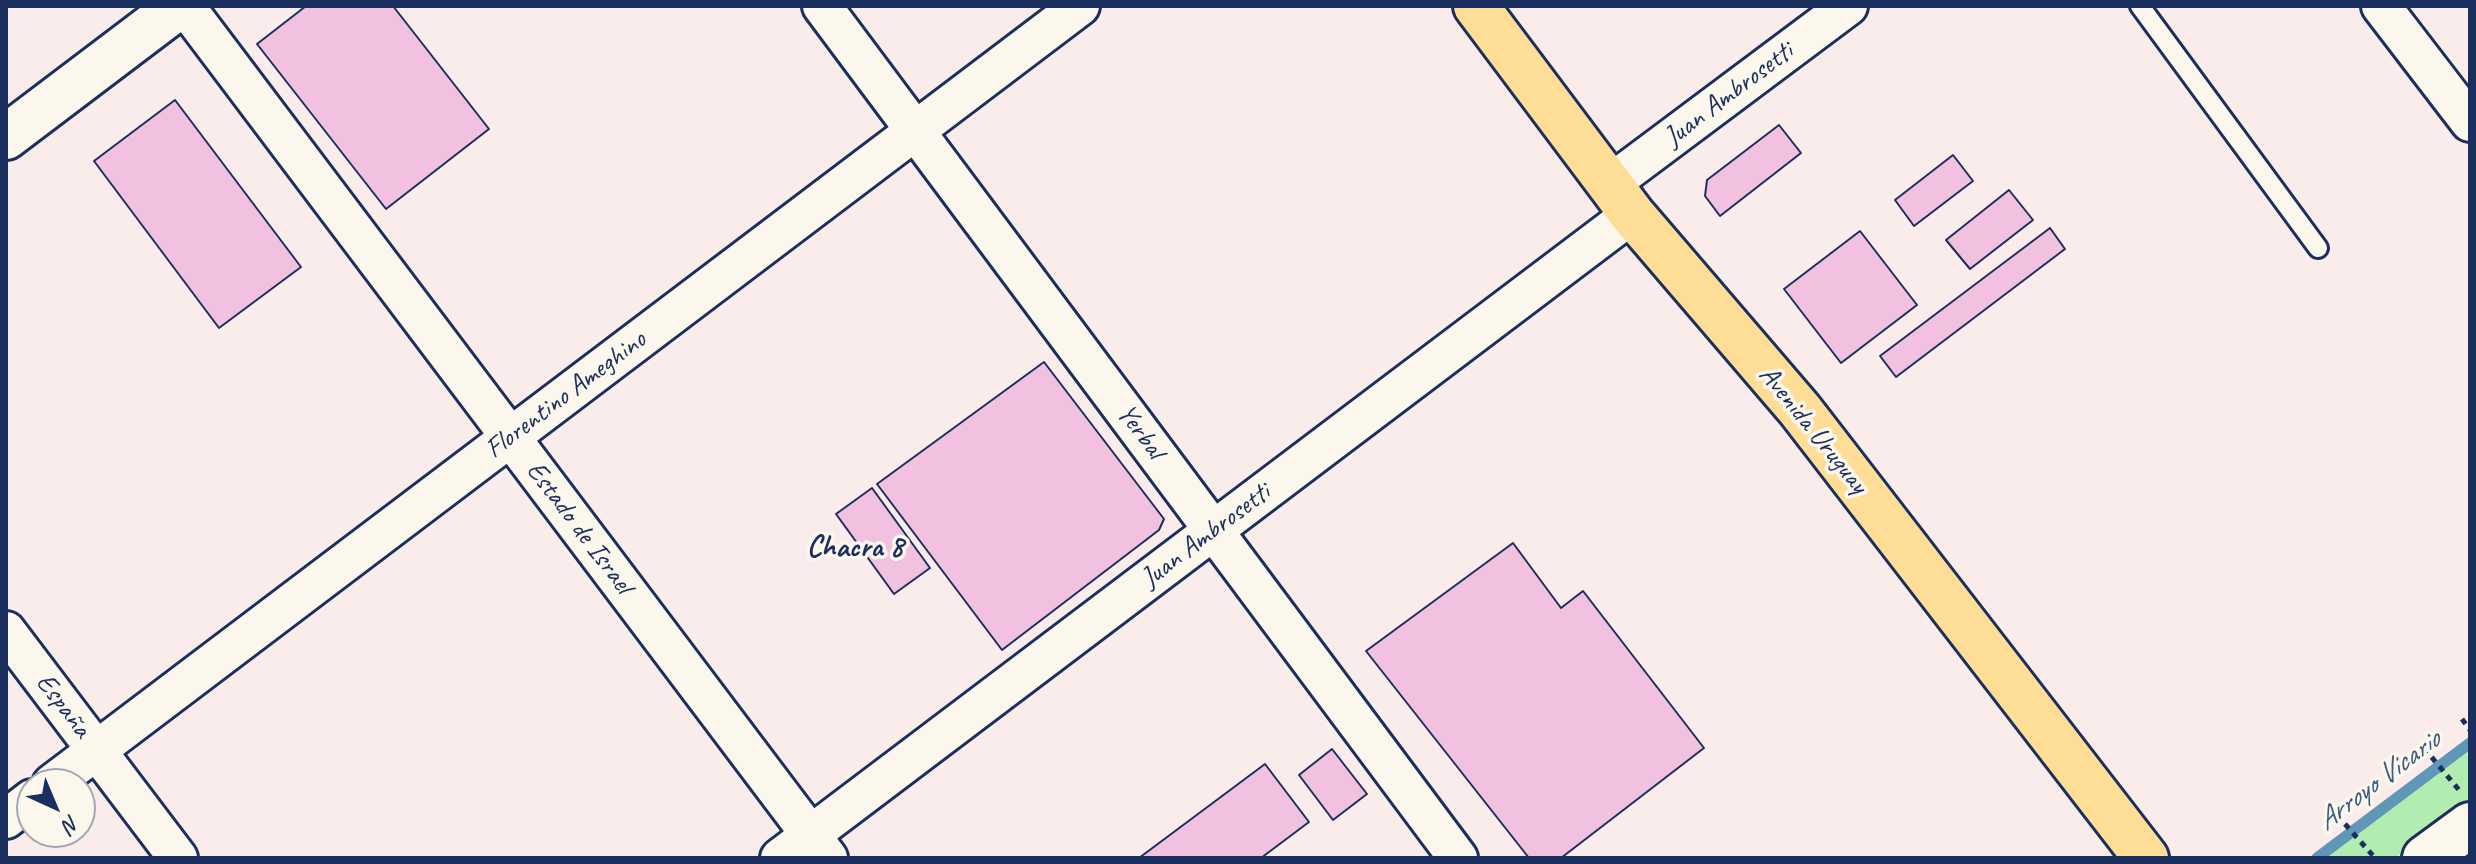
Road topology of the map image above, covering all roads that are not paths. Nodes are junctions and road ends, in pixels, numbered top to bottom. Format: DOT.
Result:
graph roads {
  1 [pos="179,6"];
  2 [pos="185,6"];
  3 [pos="822,6"];
  4 [pos="1080,6"];
  5 [pos="1476,6"];
  6 [pos="1848,6"];
  7 [pos="2140,6"];
  8 [pos="2381,6"];
  9 [pos="2470,122"];
  10 [pos="915,131"];
  11 [pos="6,137"];
  12 [pos="1621,199"];
  13 [pos="2318,248"];
  14 [pos="511,437"];
  15 [pos="1214,530"];
  16 [pos="6,631"];
  17 [pos="97,751"];
  18 [pos="74,768"];
  19 [pos="2466,809"];
  20 [pos="820,846"];
  21 [pos="178,858"];
  22 [pos="780,858"];
  23 [pos="1458,858"];
  24 [pos="2146,858"];
  25 [pos="2425,858"];
  1 -- 11 [label="main road"];
  2 -- 14 [label="street, Estado de Israel"];
  3 -- 10 [label="street, Yerbal"];
  4 -- 10 [label="street, Florentino Ameghino"];
  5 -- 12 [label="main road, Avenida Uruguay"];
  6 -- 12 [label="street, Juan Ambrosetti"];
  7 -- 13 [label="lane"];
  8 -- 9 [label="street"];
  10 -- 14 [label="street, Florentino Ameghino"];
  10 -- 15 [label="street, Yerbal"];
  12 -- 15 [label="street, Juan Ambrosetti"];
  12 -- 24 [label="main road, Avenida Uruguay"];
  14 -- 17 [label="street, Florentino Ameghino"];
  14 -- 20 [label="street, Estado de Israel"];
  15 -- 20 [label="street, Juan Ambrosetti"];
  15 -- 23 [label="street, Yerbal"];
  16 -- 17 [label="street, España"];
  17 -- 18 [label="street, Florentino Ameghino"];
  17 -- 21 [label="street, España"];
  19 -- 25 [label="main road"];
  20 -- 22 [label="street, Juan Ambrosetti"];
}
